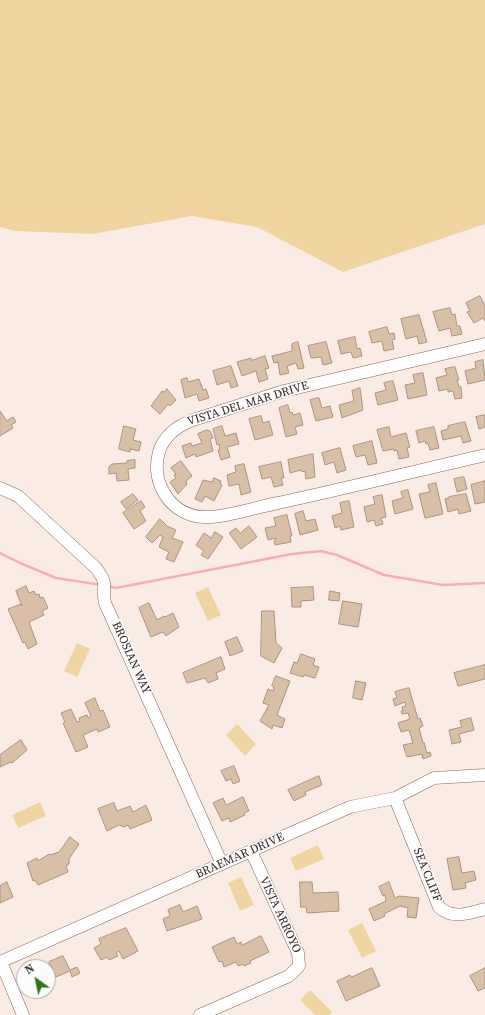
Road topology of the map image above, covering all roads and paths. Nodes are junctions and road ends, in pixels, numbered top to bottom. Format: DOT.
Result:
graph roads {
  1 [pos="485,344"];
  2 [pos="485,455"];
  3 [pos="0,488"];
  4 [pos="485,775"];
  5 [pos="395,798"];
  6 [pos="251,851"];
  7 [pos="222,864"];
  8 [pos="485,910"];
  9 [pos="0,962"];
  10 [pos="23,1015"];
  11 [pos="200,1015"];
  1 -- 2 [label="street, VISTA DEL MAR DRIVE"];
  3 -- 7 [label="street, BROSIAN WAY"];
  4 -- 5 [label="street, BRAEMAR DRIVE"];
  5 -- 6 [label="street, BRAEMAR DRIVE"];
  5 -- 8 [label="street, SEA CLIFF"];
  6 -- 7 [label="street, BRAEMAR DRIVE"];
  6 -- 11 [label="street, VISTA ARROYO"];
  7 -- 9 [label="street, BRAEMAR DRIVE"];
  9 -- 10 [label="street"];
}
